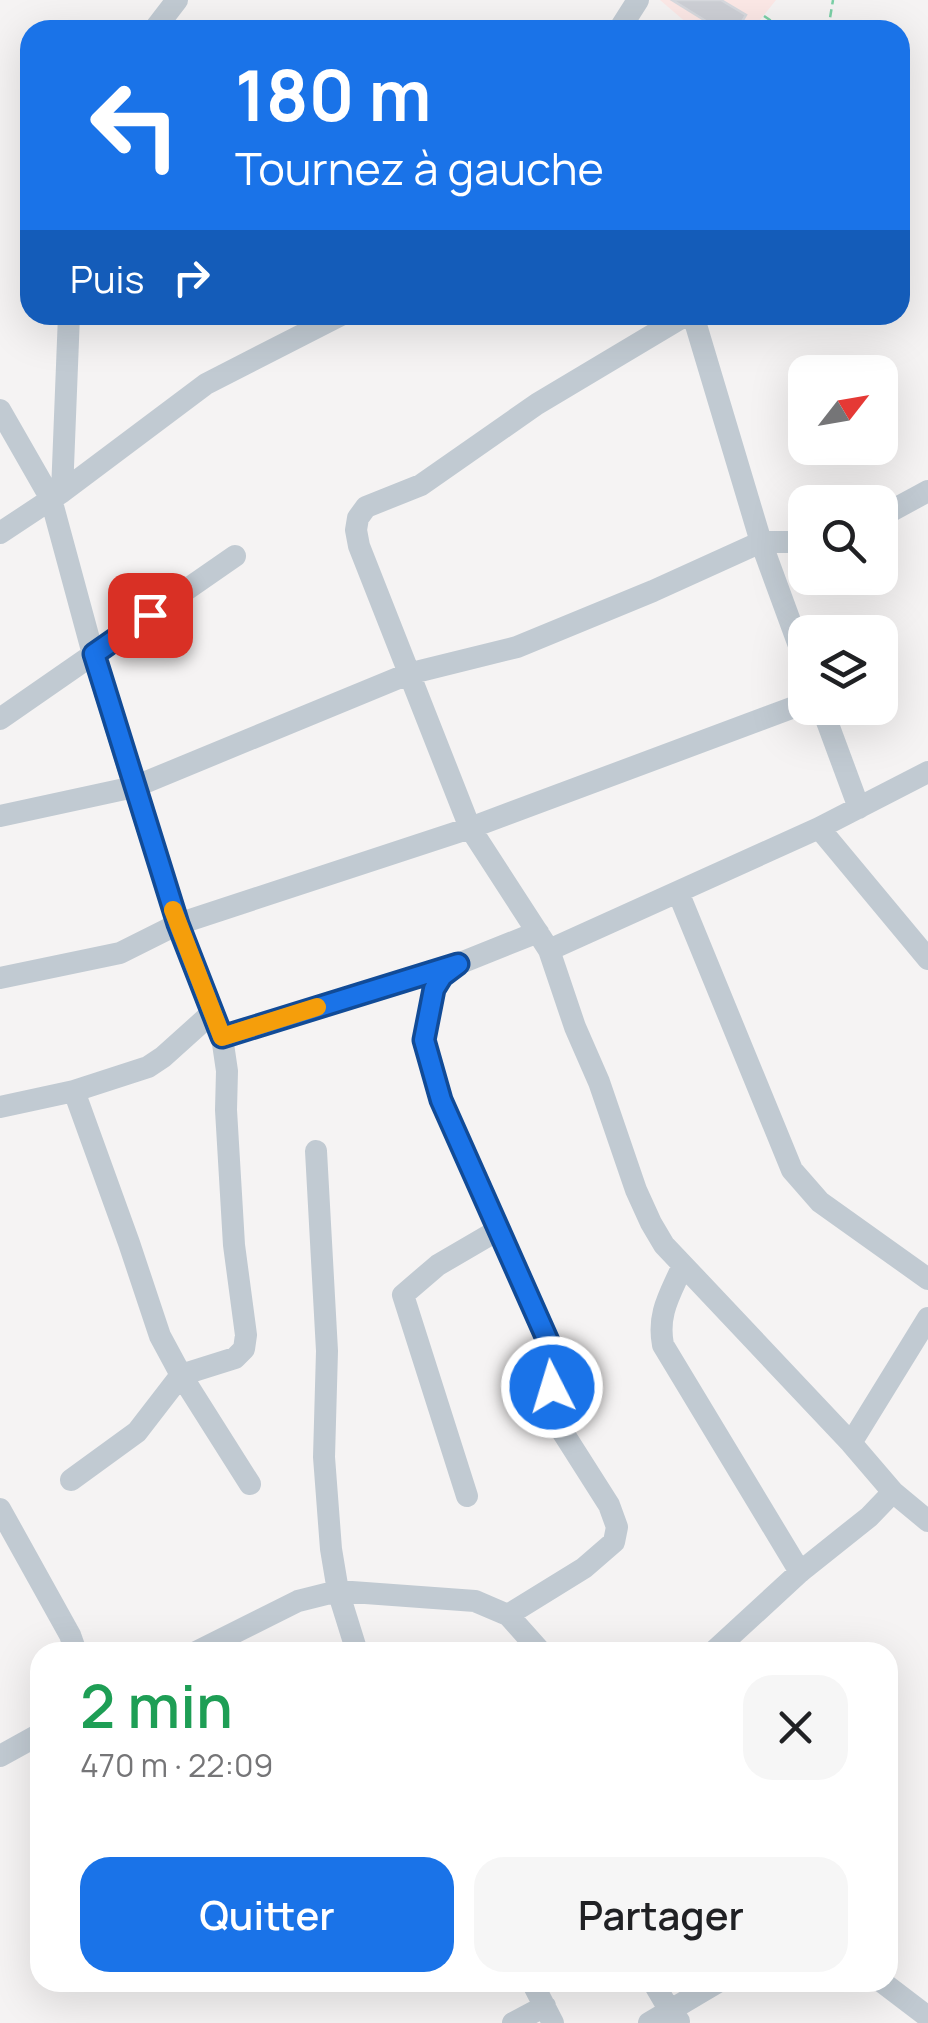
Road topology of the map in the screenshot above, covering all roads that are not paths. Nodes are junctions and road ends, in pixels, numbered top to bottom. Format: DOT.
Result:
graph roads {
  1 [pos="177,0"];
  2 [pos="162,20"];
  3 [pos="68,325"];
  4 [pos="321,325"];
  5 [pos="672,325"];
  6 [pos="692,325"];
  7 [pos="0,410"];
  8 [pos="928,491"];
  9 [pos="57,496"];
  10 [pos="898,508"];
  11 [pos="0,533"];
  12 [pos="761,542"];
  13 [pos="788,542"];
  14 [pos="235,556"];
  15 [pos="788,616"];
  16 [pos="94,654"];
  17 [pos="408,674"];
  18 [pos="788,710"];
  19 [pos="0,719"];
  20 [pos="828,725"];
  21 [pos="928,772"];
  22 [pos="134,788"];
  23 [pos="859,808"];
  24 [pos="0,816"];
  25 [pos="470,828"];
  26 [pos="819,828"];
  27 [pos="678,892"];
  28 [pos="178,924"];
  29 [pos="543,941"];
  30 [pos="928,959"];
  31 [pos="458,964"];
  32 [pos="0,978"];
  33 [pos="214,1012"];
  34 [pos="222,1037"];
  35 [pos="74,1090"];
  36 [pos="0,1107"];
  37 [pos="316,1150"];
  38 [pos="498,1230"];
  39 [pos="683,1266"];
  40 [pos="928,1279"];
  41 [pos="928,1318"];
  42 [pos="181,1375"];
  43 [pos="851,1443"];
  44 [pos="70,1480"];
  45 [pos="250,1484"];
  46 [pos="893,1492"];
  47 [pos="468,1496"];
  48 [pos="0,1510"];
  49 [pos="928,1521"];
  50 [pos="800,1572"];
  51 [pos="338,1591"];
  52 [pos="508,1615"];
  53 [pos="72,1642"];
  54 [pos="216,1642"];
  55 [pos="354,1642"];
  56 [pos="532,1642"];
  57 [pos="724,1642"];
  58 [pos="30,1740"];
  59 [pos="0,1756"];
  60 [pos="537,1992"];
  61 [pos="659,1992"];
  62 [pos="706,1992"];
  63 [pos="895,1992"];
  64 [pos="549,2015"];
  65 [pos="675,2017"];
  66 [pos="928,2017"];
  67 [pos="513,2023"];
  68 [pos="649,2023"];
  1 -- 2 [label="street"];
  3 -- 9 [label="street"];
  4 -- 9 [label="street"];
  5 -- 17 [label="street"];
  6 -- 12 [label="street"];
  7 -- 9 [label="street"];
  8 -- 10 [label="street"];
  9 -- 11 [label="street"];
  9 -- 16 [label="street"];
  12 -- 13 [label="street"];
  12 -- 15 [label="street"];
  12 -- 17 [label="street"];
  14 -- 16 [label="street"];
  16 -- 19 [label="street"];
  16 -- 22 [label="street"];
  17 -- 22 [label="street"];
  17 -- 25 [label="street"];
  18 -- 25 [label="street"];
  20 -- 23 [label="street"];
  21 -- 23 [label="street"];
  22 -- 24 [label="street"];
  22 -- 28 [label="street"];
  23 -- 26 [label="street"];
  25 -- 28 [label="street"];
  25 -- 29 [label="street"];
  26 -- 27 [label="street"];
  26 -- 30 [label="street"];
  27 -- 29 [label="street"];
  27 -- 40 [label="street"];
  28 -- 32 [label="street"];
  28 -- 33 [label="street"];
  29 -- 31 [label="street"];
  29 -- 39 [label="street"];
  31 -- 34 [label="street"];
  31 -- 38 [label="street"];
  33 -- 34 [label="street"];
  33 -- 35 [label="street"];
  34 -- 42 [label="street"];
  35 -- 36 [label="street"];
  35 -- 42 [label="street"];
  37 -- 51 [label="street"];
  38 -- 47 [label="street"];
  38 -- 52 [label="street"];
  39 -- 43 [label="street"];
  39 -- 50 [label="street"];
  41 -- 43 [label="street"];
  42 -- 44 [label="street"];
  42 -- 45 [label="street"];
  43 -- 46 [label="street"];
  46 -- 49 [label="street"];
  46 -- 50 [label="street"];
  48 -- 53 [label="street"];
  50 -- 57 [label="street"];
  51 -- 52 [label="street"];
  51 -- 54 [label="street"];
  51 -- 55 [label="street"];
  52 -- 56 [label="street"];
  58 -- 59 [label="street"];
  60 -- 64 [label="street"];
  61 -- 65 [label="street"];
  62 -- 65 [label="street"];
  63 -- 66 [label="street"];
  64 -- 67 [label="street"];
  65 -- 68 [label="street"];
}
